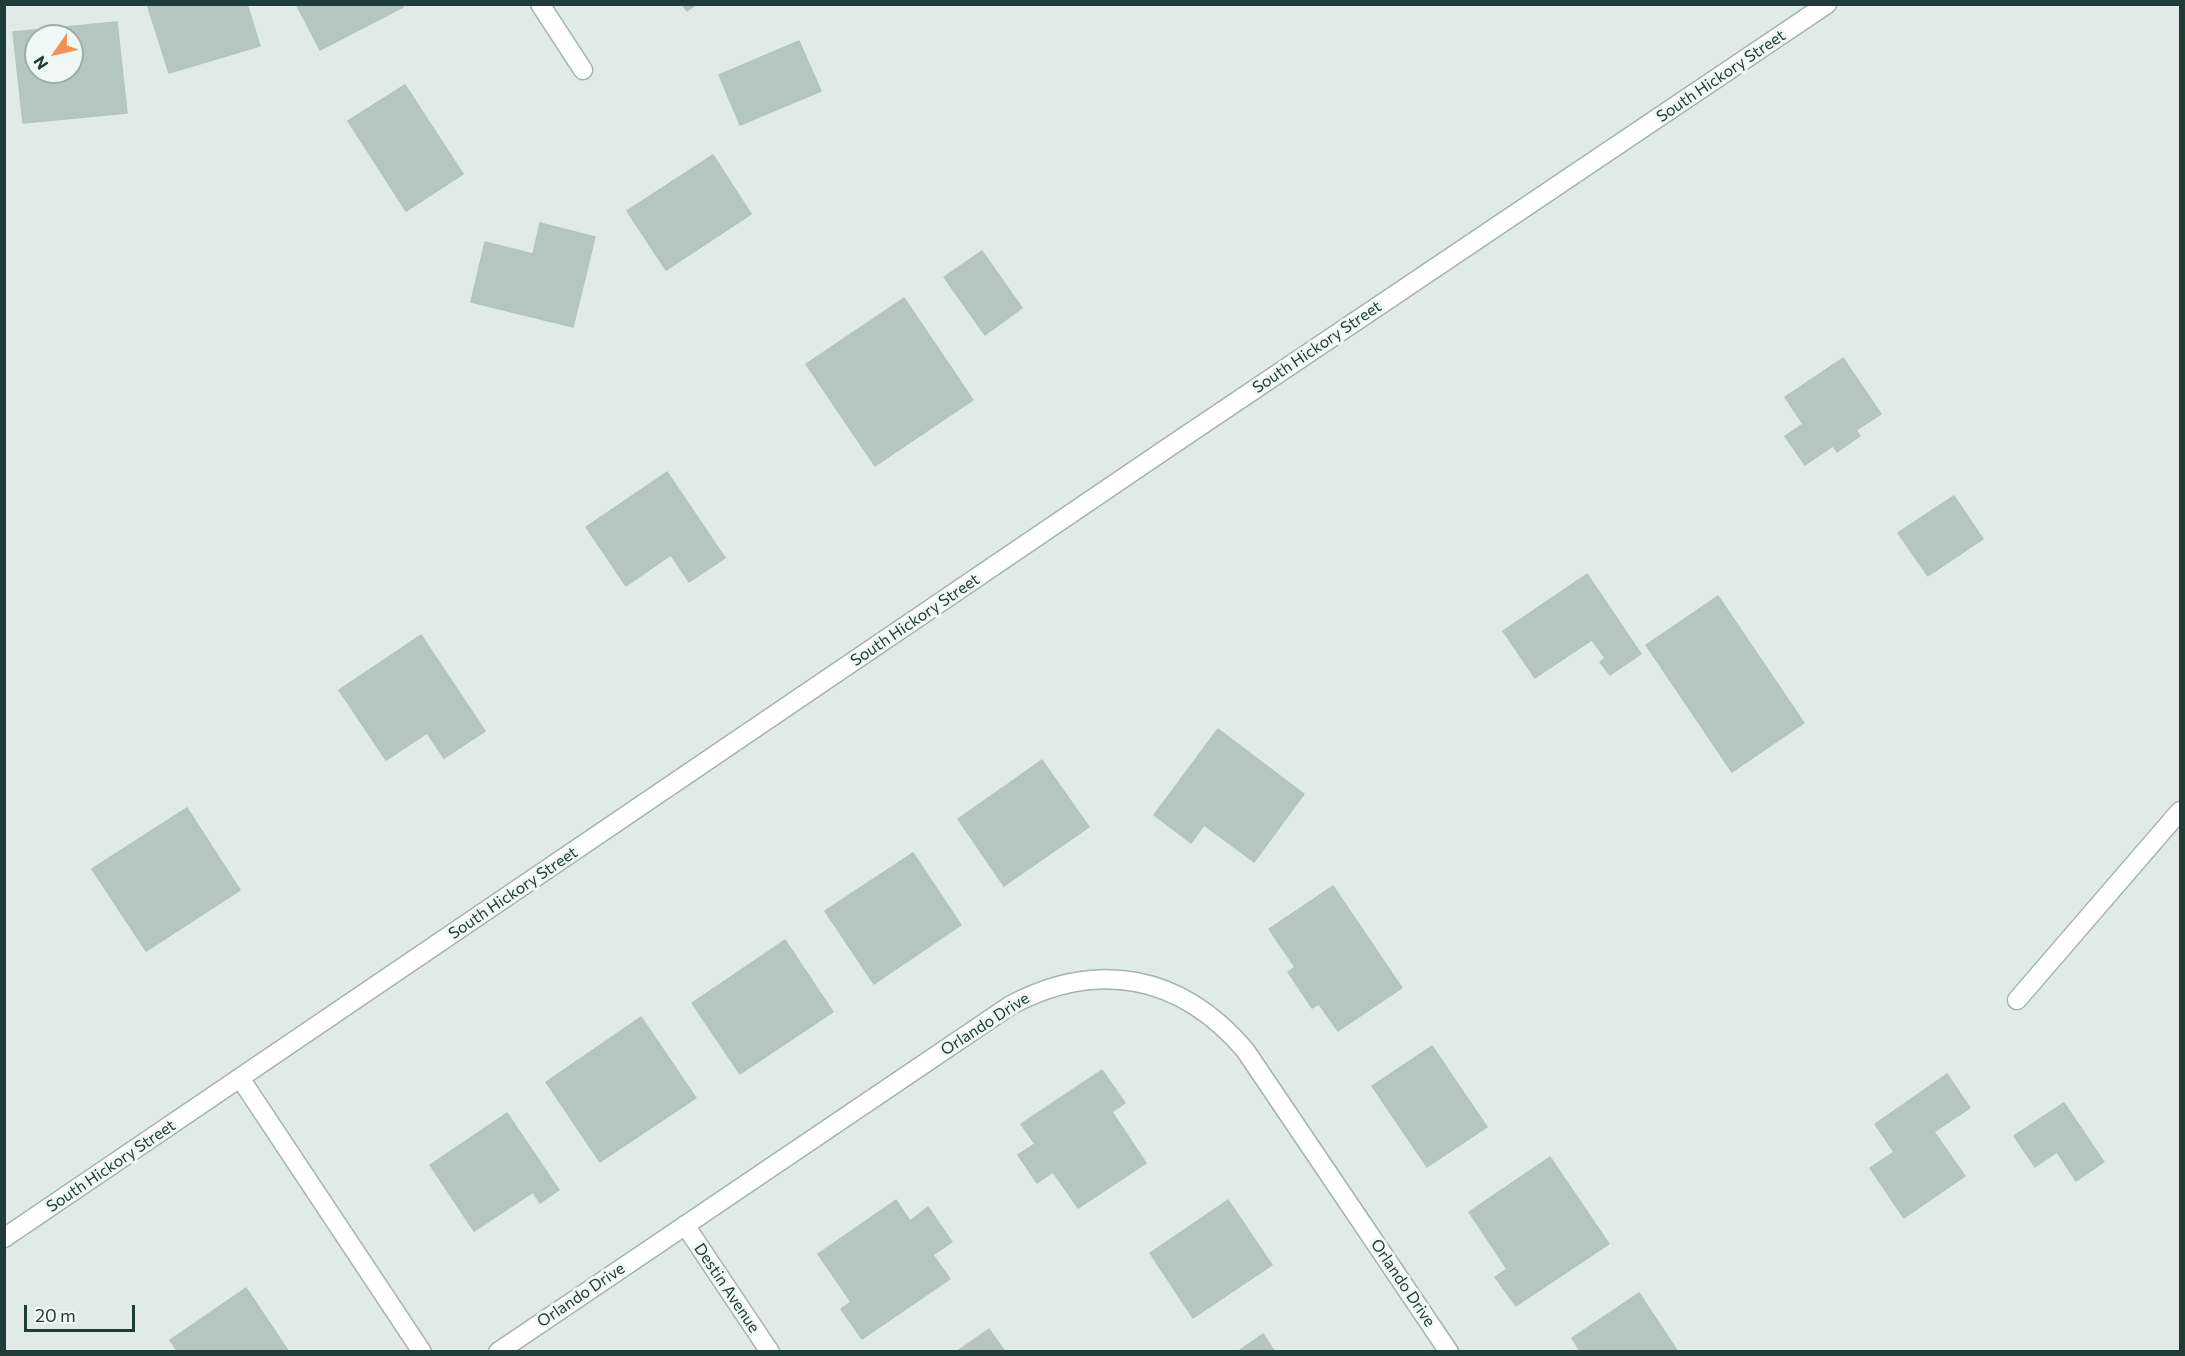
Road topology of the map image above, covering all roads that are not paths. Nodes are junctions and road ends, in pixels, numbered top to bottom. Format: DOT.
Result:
graph roads {
  1 [pos="540,4"];
  2 [pos="1827,4"];
  3 [pos="584,70"];
  4 [pos="2181,811"];
  5 [pos="2018,1000"];
  6 [pos="240,1078"];
  7 [pos="685,1226"];
  8 [pos="4,1238"];
  9 [pos="422,1352"];
  10 [pos="498,1352"];
  11 [pos="770,1352"];
  12 [pos="1449,1352"];
  1 -- 3 [label="street"];
  2 -- 6 [label="street, South Hickory Street"];
  4 -- 5 [label="street"];
  6 -- 8 [label="street, South Hickory Street"];
  6 -- 9 [label="street"];
  7 -- 10 [label="street, Orlando Drive"];
  7 -- 11 [label="street, Destin Avenue"];
  7 -- 12 [label="street, Orlando Drive"];
}
